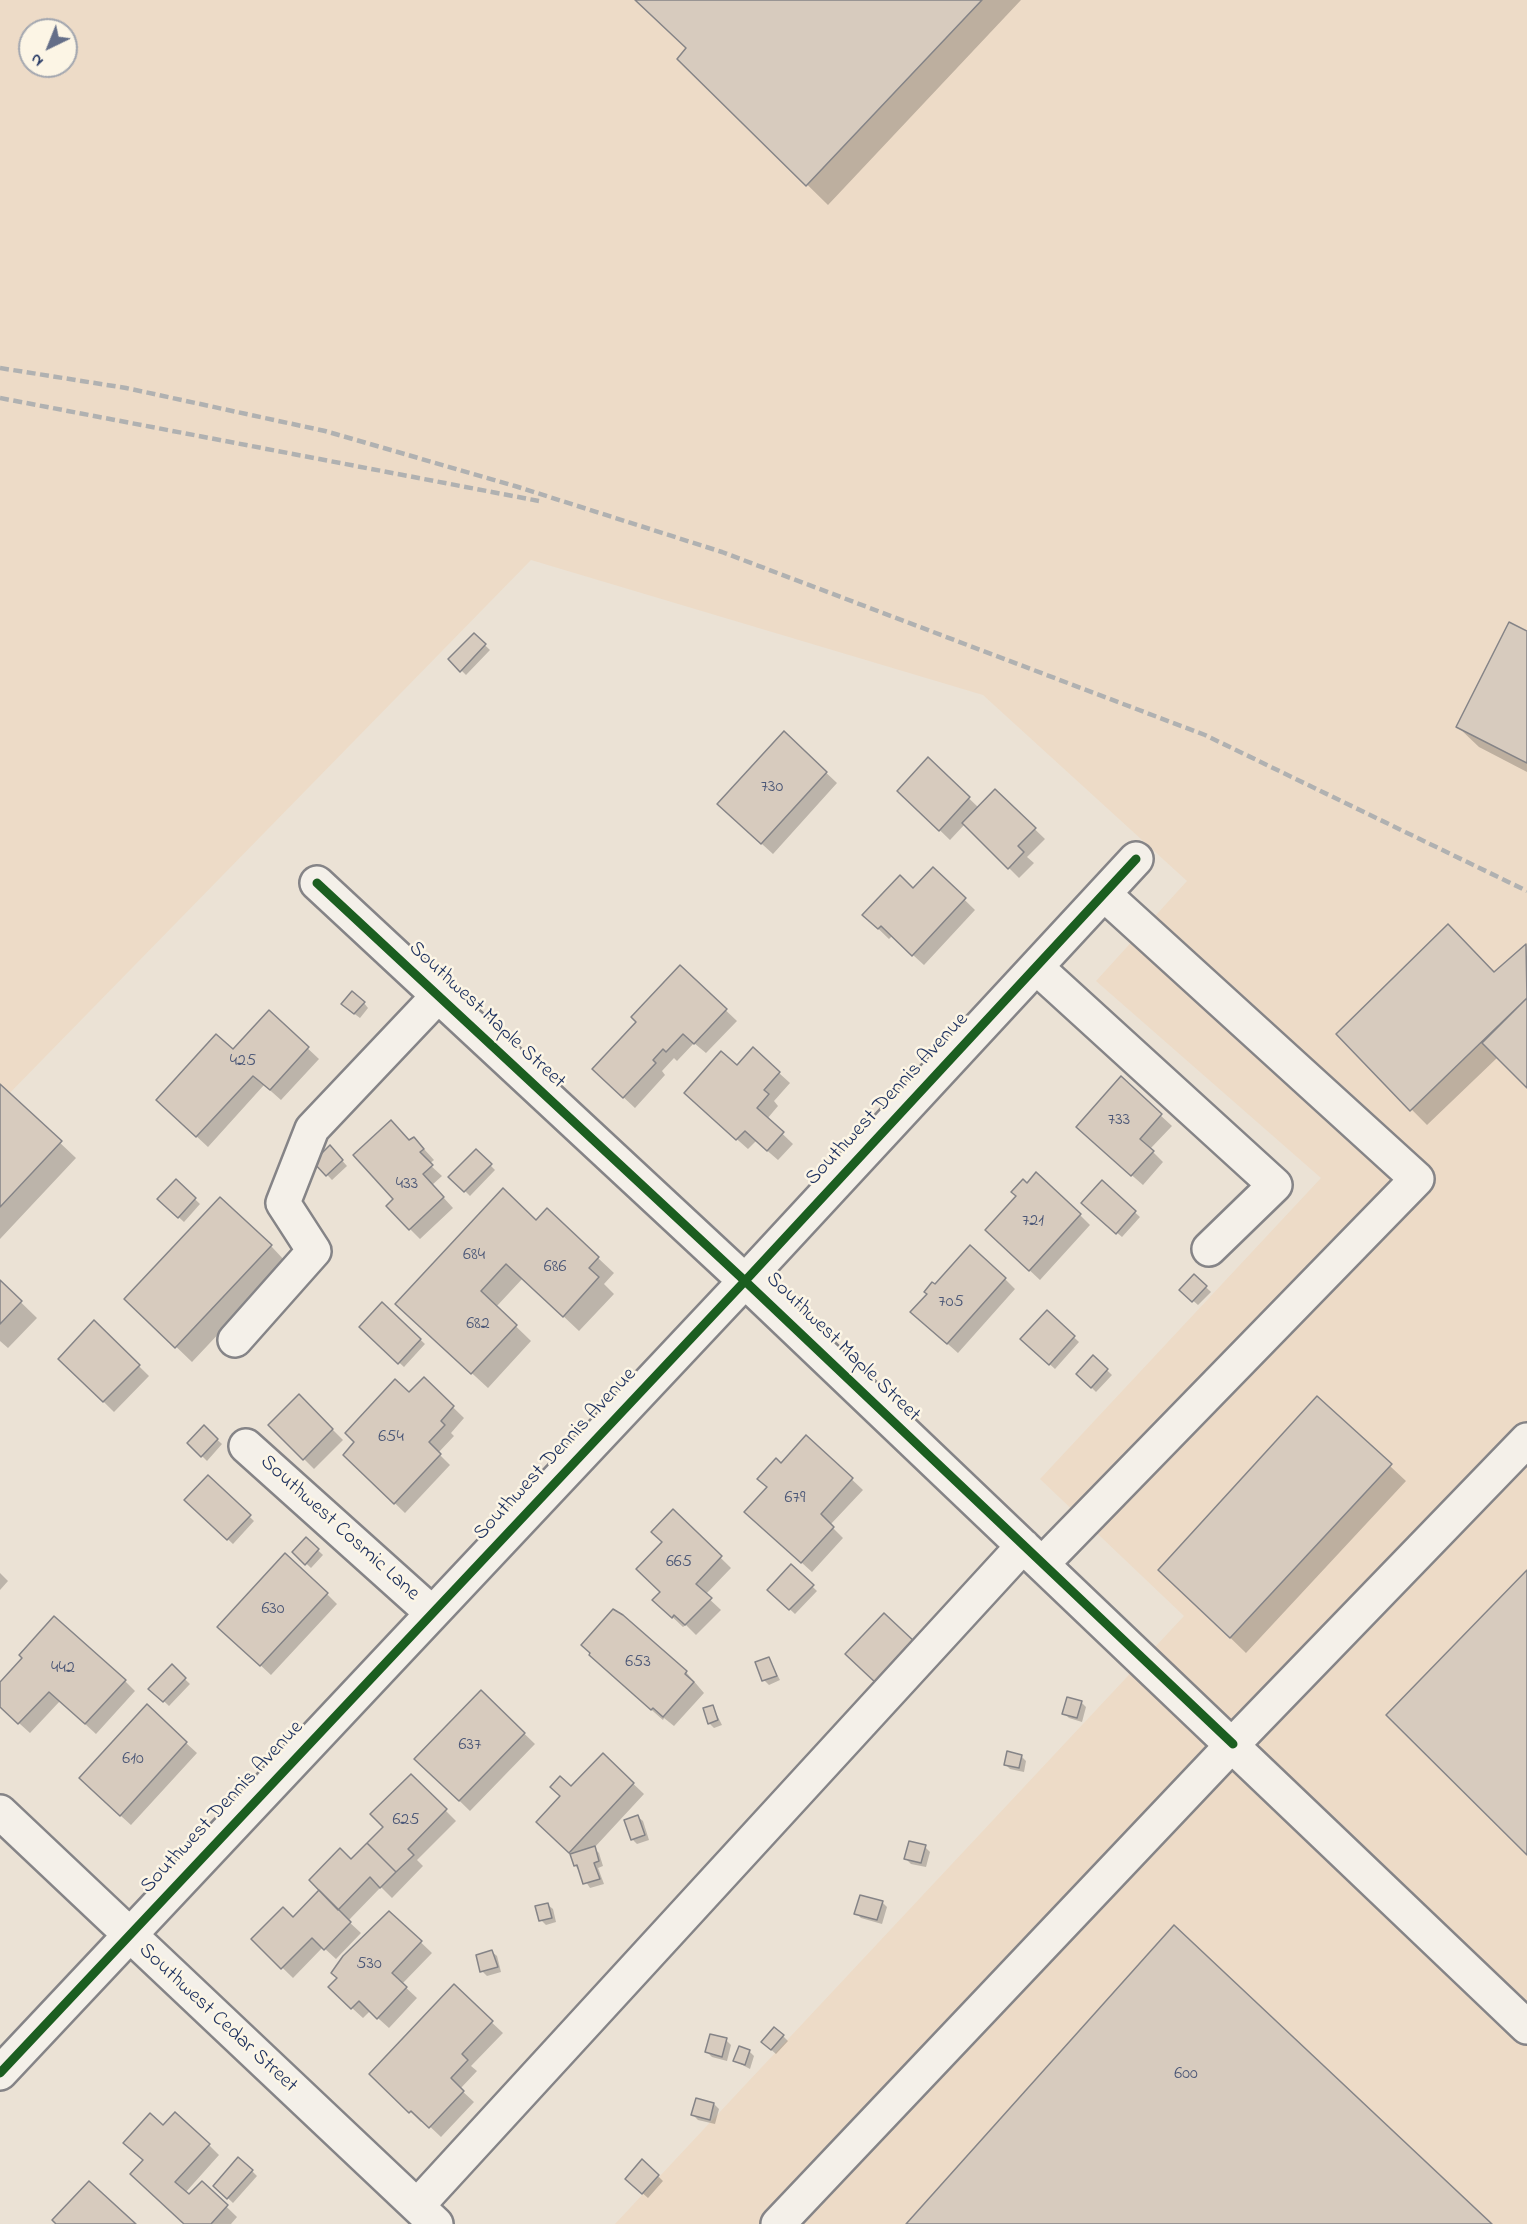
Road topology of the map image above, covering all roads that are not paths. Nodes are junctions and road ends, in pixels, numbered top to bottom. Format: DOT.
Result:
graph roads {
  1 [pos="1136,859"];
  2 [pos="317,883"];
  3 [pos="1104,894"];
  4 [pos="1036,967"];
  5 [pos="438,996"];
  6 [pos="1209,1249"];
  7 [pos="745,1281"];
  8 [pos="235,1340"];
  9 [pos="1527,1440"];
  10 [pos="246,1446"];
  11 [pos="1033,1555"];
  12 [pos="432,1613"];
  13 [pos="1233,1744"];
  14 [pos="0,1812"];
  15 [pos="128,1935"];
  16 [pos="1527,2026"];
  17 [pos="0,2073"];
  18 [pos="426,2215"];
  19 [pos="778,2224"];
  1 -- 3 [label="street, Southwest Dennis Avenue"];
  2 -- 5 [label="street, Southwest Maple Street"];
  3 -- 4 [label="street, Southwest Dennis Avenue"];
  3 -- 11 [label="street"];
  4 -- 6 [label="street"];
  4 -- 7 [label="street, Southwest Dennis Avenue"];
  5 -- 7 [label="street, Southwest Maple Street"];
  5 -- 8 [label="street"];
  7 -- 11 [label="street, Southwest Maple Street"];
  7 -- 12 [label="street, Southwest Dennis Avenue"];
  9 -- 13 [label="street"];
  10 -- 12 [label="street, Southwest Cosmic Lane"];
  11 -- 13 [label="street, Southwest Maple Street"];
  11 -- 18 [label="street"];
  12 -- 15 [label="street, Southwest Dennis Avenue"];
  13 -- 16 [label="street, Southwest Maple Street"];
  13 -- 19 [label="street"];
  14 -- 15 [label="street, Southwest Cedar Street"];
  15 -- 17 [label="street, Southwest Dennis Avenue"];
  15 -- 18 [label="street, Southwest Cedar Street"];
}
